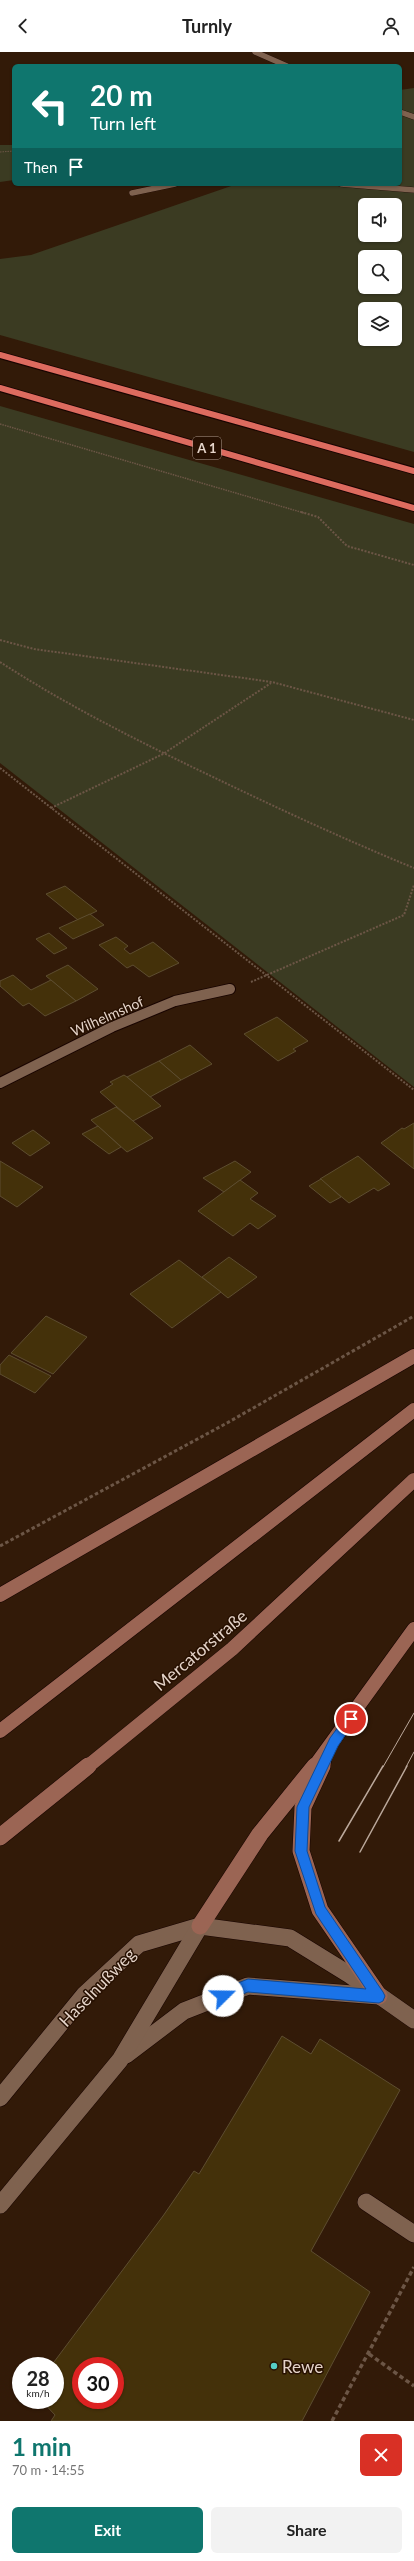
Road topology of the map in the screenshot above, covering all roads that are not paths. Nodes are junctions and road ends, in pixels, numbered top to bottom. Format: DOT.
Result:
graph roads {
  1 [pos="255,52"];
  2 [pos="282,64"];
  3 [pos="402,113"];
  4 [pos="414,117"];
  5 [pos="165,186"];
  6 [pos="365,186"];
  7 [pos="414,190"];
  8 [pos="132,193"];
  9 [pos="0,355"];
  10 [pos="0,388"];
  11 [pos="414,471"];
  12 [pos="414,508"];
  13 [pos="230,989"];
  14 [pos="0,1083"];
  15 [pos="414,1356"];
  16 [pos="414,1410"];
  17 [pos="414,1480"];
  18 [pos="0,1595"];
  19 [pos="414,1629"];
  20 [pos="0,1731"];
  21 [pos="334,1742"];
  22 [pos="0,1837"];
  23 [pos="200,1926"];
  24 [pos="379,1996"];
  25 [pos="414,2020"];
  26 [pos="120,2060"];
  27 [pos="0,2098"];
  28 [pos="366,2202"];
  29 [pos="0,2205"];
  30 [pos="414,2234"];
  1 -- 2 [label="street"];
  3 -- 4 [label="street"];
  5 -- 8 [label="street"];
  6 -- 7 [label="street"];
  9 -- 11 [label="highway, A 1"];
  10 -- 12 [label="highway, A 1"];
  13 -- 14 [label="street, Wilhelmshof"];
  15 -- 18 [label="main road"];
  16 -- 20 [label="main road"];
  17 -- 22 [label="main road, Mercatorstraße"];
  19 -- 21 [label="main road"];
  21 -- 23 [label="main road"];
  21 -- 24 [label="main road"];
  23 -- 24 [label="street, Haselnußweg"];
  23 -- 26 [label="street"];
  23 -- 27 [label="street, Haselnußweg"];
  24 -- 25 [label="street, Haselnußweg"];
  24 -- 26 [label="street"];
  26 -- 29 [label="street"];
  28 -- 30 [label="street"];
}
